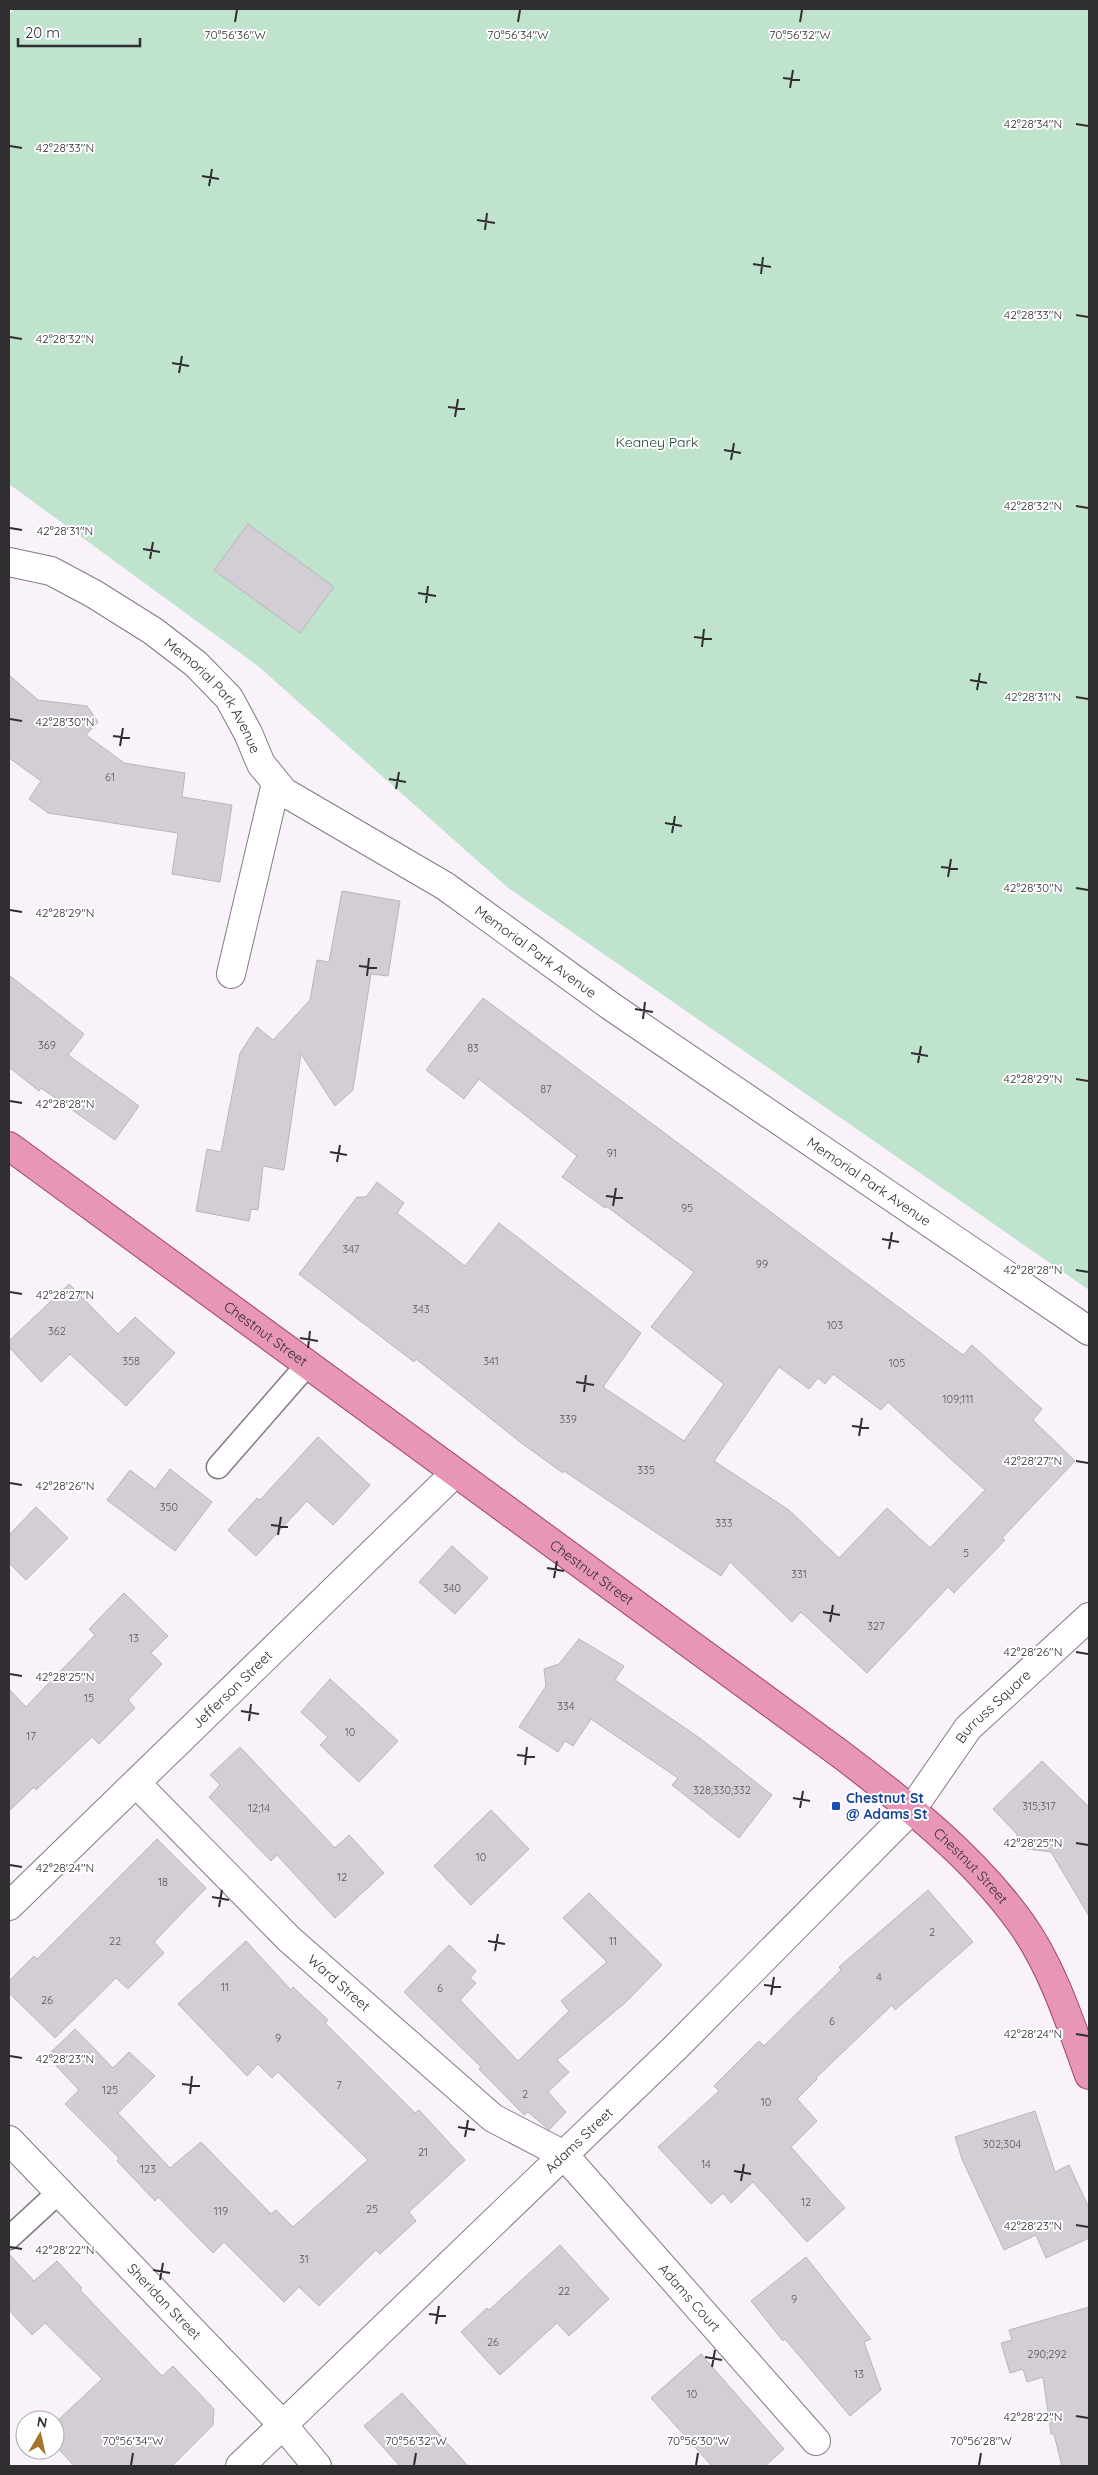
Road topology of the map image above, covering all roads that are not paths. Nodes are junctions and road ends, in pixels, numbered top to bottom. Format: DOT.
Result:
graph roads {
  1 [pos="9,562"];
  2 [pos="276,783"];
  3 [pos="232,974"];
  4 [pos="9,1146"];
  5 [pos="1089,1331"];
  6 [pos="307,1364"];
  7 [pos="218,1467"];
  8 [pos="455,1473"];
  9 [pos="1089,1617"];
  10 [pos="136,1783"];
  11 [pos="912,1809"];
  12 [pos="9,1906"];
  13 [pos="1089,2075"];
  14 [pos="9,2140"];
  15 [pos="564,2155"];
  16 [pos="59,2192"];
  17 [pos="9,2238"];
  18 [pos="283,2425"];
  19 [pos="816,2441"];
  20 [pos="240,2466"];
  21 [pos="317,2466"];
  1 -- 2 [label="street, Memorial Park Avenue"];
  2 -- 3 [label="street"];
  2 -- 5 [label="street, Memorial Park Avenue"];
  4 -- 6 [label="main road, Chestnut Street"];
  6 -- 7 [label="lane"];
  6 -- 8 [label="main road, Chestnut Street"];
  8 -- 10 [label="street, Jefferson Street"];
  8 -- 11 [label="main road, Chestnut Street"];
  9 -- 11 [label="street, Burruss Square"];
  10 -- 12 [label="street, Jefferson Street"];
  10 -- 15 [label="street, Ward Street"];
  11 -- 13 [label="main road, Chestnut Street"];
  11 -- 15 [label="street, Adams Street"];
  14 -- 16 [label="street, Sheridan Street"];
  15 -- 18 [label="street, Adams Street"];
  15 -- 19 [label="street, Adams Court"];
  16 -- 17 [label="lane"];
  16 -- 18 [label="street, Sheridan Street"];
  18 -- 20 [label="street, Adams Street"];
  18 -- 21 [label="street, Sheridan Street"];
}
